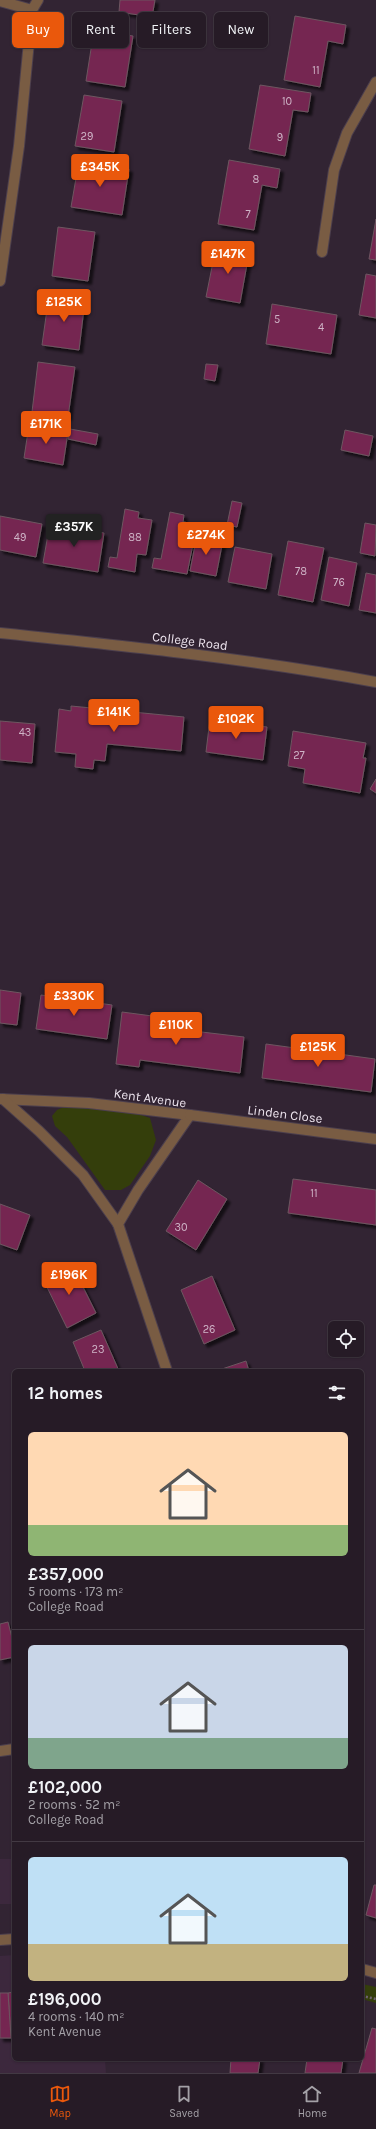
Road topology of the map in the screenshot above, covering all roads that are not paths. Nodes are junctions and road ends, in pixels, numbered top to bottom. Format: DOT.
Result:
graph roads {
  1 [pos="38,0"];
  2 [pos="0,1"];
  3 [pos="32,10"];
  4 [pos="376,82"];
  5 [pos="322,252"];
  6 [pos="0,281"];
  7 [pos="0,633"];
  8 [pos="376,682"];
  9 [pos="1,1099"];
  10 [pos="190,1115"];
  11 [pos="376,1139"];
  12 [pos="118,1224"];
  13 [pos="166,1369"];
  14 [pos="12,1749"];
  15 [pos="0,1751"];
  16 [pos="12,1939"];
  17 [pos="0,1940"];
  18 [pos="364,1970"];
  19 [pos="376,1973"];
  1 -- 3 [label="street"];
  2 -- 3 [label="street"];
  3 -- 6 [label="street"];
  4 -- 5 [label="street"];
  7 -- 8 [label="street, College Road"];
  9 -- 10 [label="street, Kent Avenue"];
  9 -- 12 [label="street, Kent Avenue"];
  10 -- 11 [label="street, Linden Close"];
  10 -- 12 [label="street, Kent Avenue"];
  12 -- 13 [label="street, Kent Avenue"];
  14 -- 15 [label="street"];
  16 -- 17 [label="street"];
  18 -- 19 [label="street"];
}
